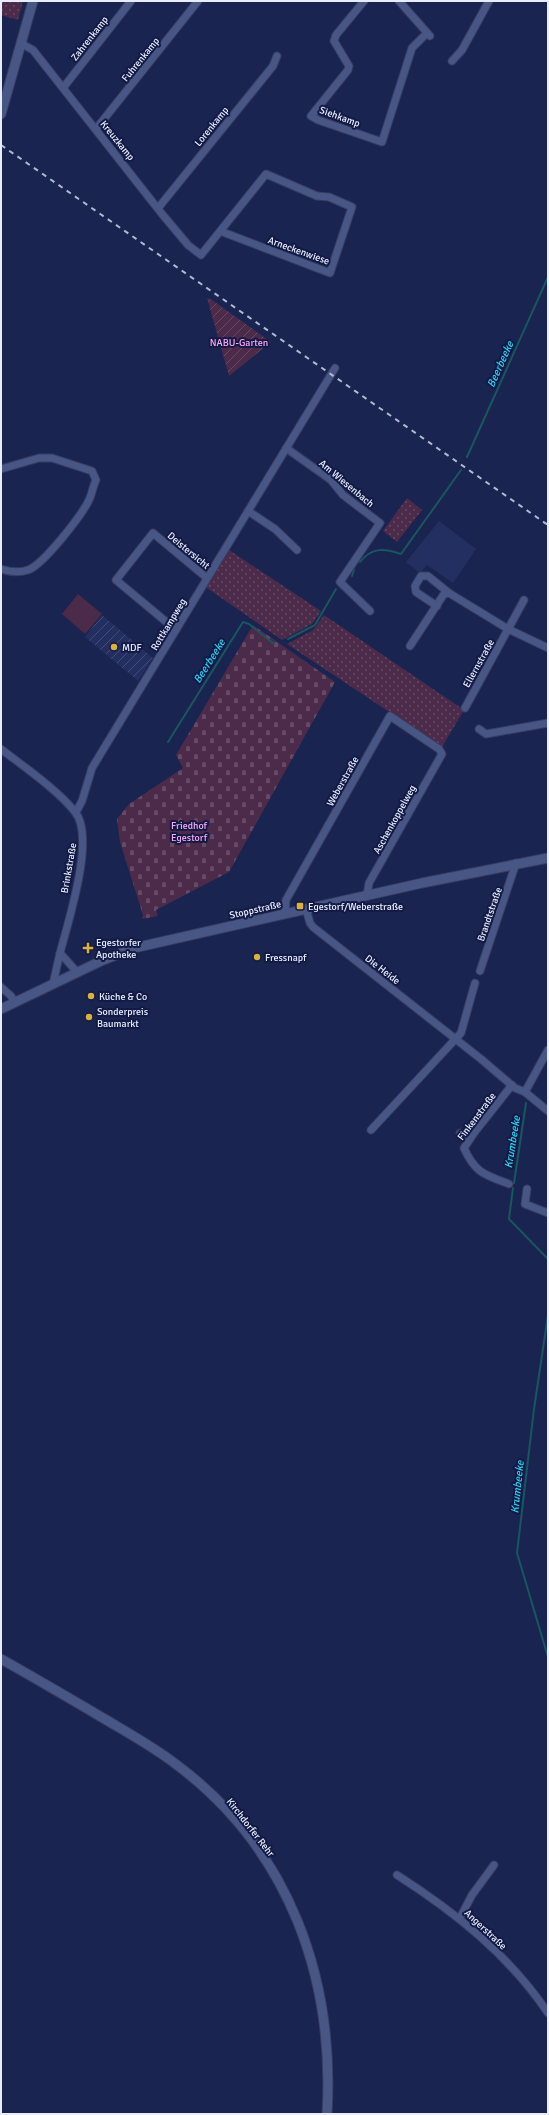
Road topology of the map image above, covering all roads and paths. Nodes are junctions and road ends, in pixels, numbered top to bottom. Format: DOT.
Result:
graph roads {
  1 [pos="33,1"];
  2 [pos="131,1"];
  3 [pos="198,1"];
  4 [pos="364,1"];
  5 [pos="399,1"];
  6 [pos="488,1"];
  7 [pos="22,44"];
  8 [pos="277,56"];
  9 [pos="452,61"];
  10 [pos="63,88"];
  11 [pos="1,114"];
  12 [pos="96,129"];
  13 [pos="159,207"];
  14 [pos="220,231"];
  15 [pos="196,251"];
  16 [pos="335,368"];
  17 [pos="286,448"];
  18 [pos="1,469"];
  19 [pos="248,511"];
  20 [pos="298,550"];
  21 [pos="1,569"];
  22 [pos="207,578"];
  23 [pos="449,593"];
  24 [pos="524,600"];
  25 [pos="437,606"];
  26 [pos="370,611"];
  27 [pos="508,629"];
  28 [pos="176,630"];
  29 [pos="410,646"];
  30 [pos="548,648"];
  31 [pos="465,708"];
  32 [pos="548,723"];
  33 [pos="479,729"];
  34 [pos="1,749"];
  35 [pos="442,754"];
  36 [pos="76,812"];
  37 [pos="548,858"];
  38 [pos="516,863"];
  39 [pos="367,895"];
  40 [pos="306,909"];
  41 [pos="285,914"];
  42 [pos="60,954"];
  43 [pos="480,970"];
  44 [pos="77,972"];
  45 [pos="475,983"];
  46 [pos="53,984"];
  47 [pos="1,987"];
  48 [pos="15,1003"];
  49 [pos="1,1009"];
  50 [pos="456,1039"];
  51 [pos="548,1050"];
  52 [pos="512,1085"];
  53 [pos="525,1092"];
  54 [pos="548,1111"];
  55 [pos="371,1130"];
  56 [pos="460,1133"];
  57 [pos="470,1139"];
  58 [pos="509,1184"];
  59 [pos="526,1189"];
  60 [pos="548,1213"];
  61 [pos="1,1659"];
  62 [pos="494,1865"];
  63 [pos="397,1875"];
  64 [pos="460,1918"];
  65 [pos="548,2013"];
  66 [pos="327,2114"];
  1 -- 7 [label="main road"];
  2 -- 10 [label="street, Zahrenkamp"];
  3 -- 12 [label="street, Fuhrenkamp"];
  4 -- 5 [label="street, Siehkamp"];
  6 -- 9 [label="street"];
  7 -- 10 [label="street, Kreuzkamp"];
  7 -- 11 [label="main road"];
  8 -- 13 [label="street, Lorenkamp"];
  10 -- 12 [label="street, Kreuzkamp"];
  12 -- 13 [label="street, Kreuzkamp"];
  13 -- 15 [label="street, Kreuzkamp"];
  14 -- 14 [label="street, Arneckenwiese"];
  14 -- 15 [label="street, Arneckenwiese"];
  16 -- 17 [label="street, Rottkampweg"];
  17 -- 19 [label="street, Rottkampweg"];
  17 -- 26 [label="street, Am Wiesenbach"];
  18 -- 21 [label="street"];
  19 -- 20 [label="street"];
  19 -- 22 [label="street, Rottkampweg"];
  22 -- 28 [label="street, Rottkampweg"];
  22 -- 28 [label="street, Deistersicht"];
  23 -- 25 [label="street"];
  23 -- 25 [label="street"];
  23 -- 27 [label="street"];
  24 -- 27 [label="street, Ellernstraße"];
  25 -- 29 [label="street"];
  27 -- 30 [label="street"];
  27 -- 31 [label="street, Ellernstraße"];
  28 -- 36 [label="street, Rottkampweg"];
  32 -- 33 [label="street"];
  34 -- 36 [label="street, Brinkstraße"];
  35 -- 39 [label="street, Aschenkoppelweg"];
  35 -- 41 [label="street, Weberstraße"];
  36 -- 42 [label="street, Brinkstraße"];
  37 -- 38 [label="main road, Stoppstraße"];
  38 -- 39 [label="main road, Stoppstraße"];
  38 -- 43 [label="street, Brandtstraße"];
  39 -- 40 [label="main road, Stoppstraße"];
  40 -- 41 [label="main road, Stoppstraße"];
  40 -- 50 [label="street, Die Heide"];
  41 -- 44 [label="main road, Stoppstraße"];
  42 -- 44 [label="street"];
  42 -- 46 [label="street, Brinkstraße"];
  44 -- 46 [label="main road, Stoppstraße"];
  45 -- 50 [label="street"];
  46 -- 48 [label="main road, Stoppstraße"];
  47 -- 48 [label="street"];
  48 -- 49 [label="main road, Stoppstraße"];
  50 -- 52 [label="street, Die Heide"];
  50 -- 55 [label="street"];
  51 -- 53 [label="street"];
  52 -- 53 [label="street, Die Heide"];
  52 -- 57 [label="street, Finkenstraße"];
  53 -- 54 [label="street, Die Heide"];
  56 -- 57 [label="street"];
  57 -- 58 [label="street, Finkenstraße"];
  59 -- 60 [label="street"];
  61 -- 66 [label="main road, Kirchdorfer Rehr"];
  62 -- 64 [label="street"];
  63 -- 64 [label="street, Angerstraße"];
  64 -- 65 [label="street, Angerstraße"];
}
